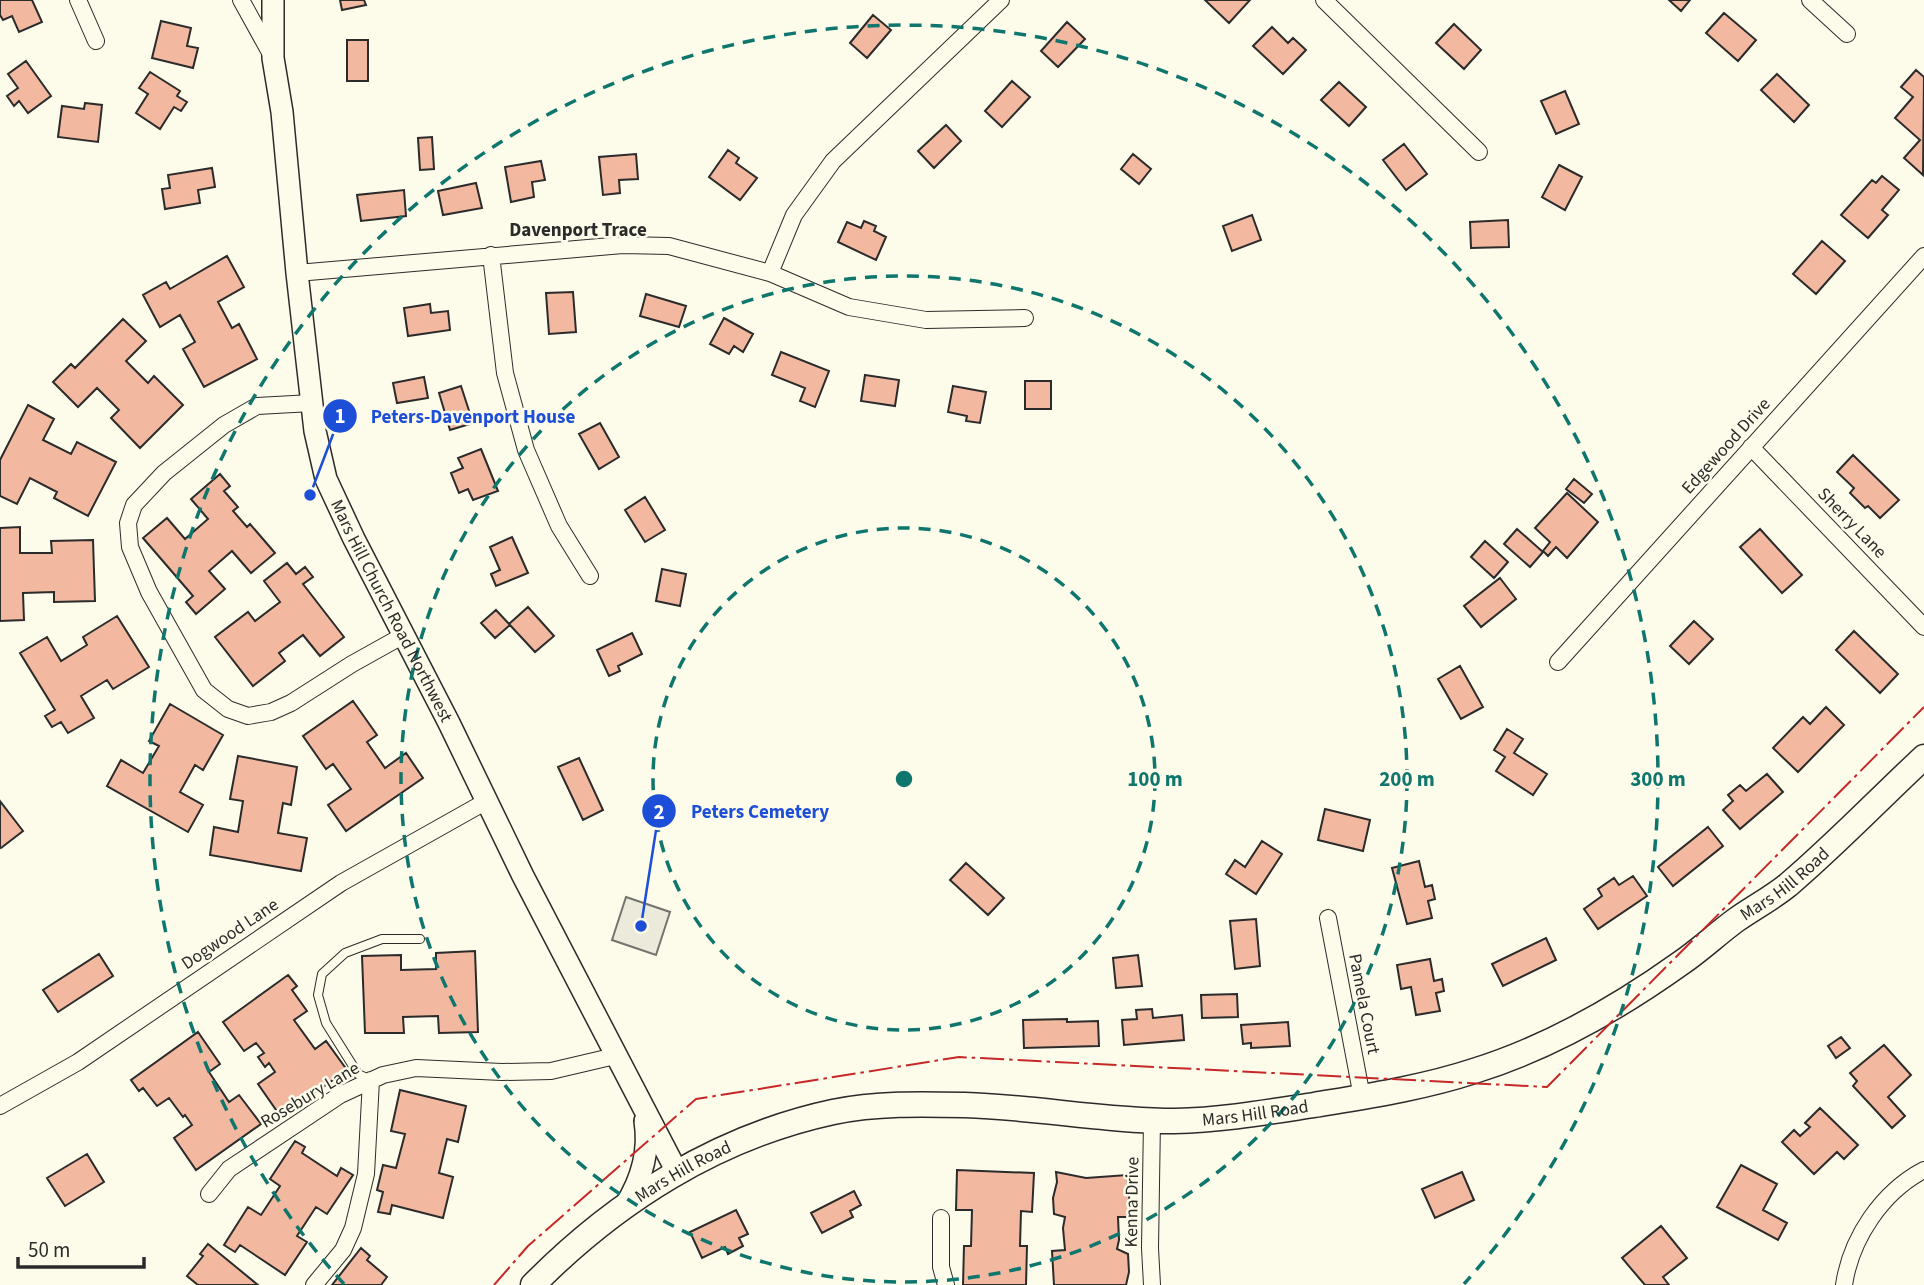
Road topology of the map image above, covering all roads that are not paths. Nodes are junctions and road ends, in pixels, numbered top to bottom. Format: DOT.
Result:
graph roads {
  1 [pos="78,0"];
  2 [pos="241,0"];
  3 [pos="273,0"];
  4 [pos="1001,0"];
  5 [pos="1324,0"];
  6 [pos="1810,0"];
  7 [pos="1847,34"];
  8 [pos="96,41"];
  9 [pos="273,58"];
  10 [pos="1479,152"];
  11 [pos="491,255"];
  12 [pos="1924,256"];
  13 [pos="297,273"];
  14 [pos="770,273"];
  15 [pos="1025,318"];
  16 [pos="312,403"];
  17 [pos="1751,447"];
  18 [pos="590,576"];
  19 [pos="1924,626"];
  20 [pos="404,635"];
  21 [pos="1558,662"];
  22 [pos="1924,757"];
  23 [pos="485,802"];
  24 [pos="1328,918"];
  25 [pos="420,939"];
  26 [pos="615,1056"];
  27 [pos="371,1080"];
  28 [pos="1362,1097"];
  29 [pos="0,1106"];
  30 [pos="643,1108"];
  31 [pos="1152,1120"];
  32 [pos="1924,1170"];
  33 [pos="677,1172"];
  34 [pos="209,1194"];
  35 [pos="625,1206"];
  36 [pos="940,1218"];
  37 [pos="314,1285"];
  38 [pos="533,1285"];
  39 [pos="946,1285"];
  40 [pos="1152,1285"];
  41 [pos="1844,1285"];
  1 -- 8 [label="street"];
  2 -- 9 [label="street"];
  3 -- 9 [label="street, Mars Hill Church Road Northwest"];
  4 -- 14 [label="street"];
  5 -- 10 [label="street"];
  6 -- 7 [label="street"];
  9 -- 13 [label="street, Mars Hill Church Road Northwest"];
  11 -- 13 [label="street"];
  11 -- 14 [label="street"];
  11 -- 18 [label="street"];
  12 -- 17 [label="street, Edgewood Drive"];
  13 -- 16 [label="street, Mars Hill Church Road Northwest"];
  14 -- 15 [label="street"];
  16 -- 20 [label="street, Mars Hill Church Road Northwest"];
  16 -- 20 [label="street"];
  17 -- 19 [label="street, Sherry Lane"];
  17 -- 21 [label="street, Edgewood Drive"];
  20 -- 23 [label="street, Mars Hill Church Road Northwest"];
  22 -- 28 [label="main road, Mars Hill Road"];
  23 -- 26 [label="street, Mars Hill Church Road Northwest"];
  23 -- 29 [label="street, Dogwood Lane"];
  24 -- 28 [label="street, Pamela Court"];
  25 -- 27 [label="lane"];
  26 -- 27 [label="street, Rosebury Lane"];
  26 -- 30 [label="street, Mars Hill Church Road Northwest"];
  27 -- 34 [label="street, Rosebury Lane"];
  27 -- 37 [label="street"];
  28 -- 31 [label="main road, Mars Hill Road"];
  30 -- 33 [label="street, Mars Hill Church Road Northwest"];
  30 -- 35 [label="street"];
  31 -- 33 [label="main road, Mars Hill Road"];
  31 -- 40 [label="street, Kenna Drive"];
  32 -- 41 [label="street"];
  33 -- 35 [label="main road, Mars Hill Road"];
  35 -- 38 [label="main road, Mars Hill Road"];
  36 -- 39 [label="street"];
}
